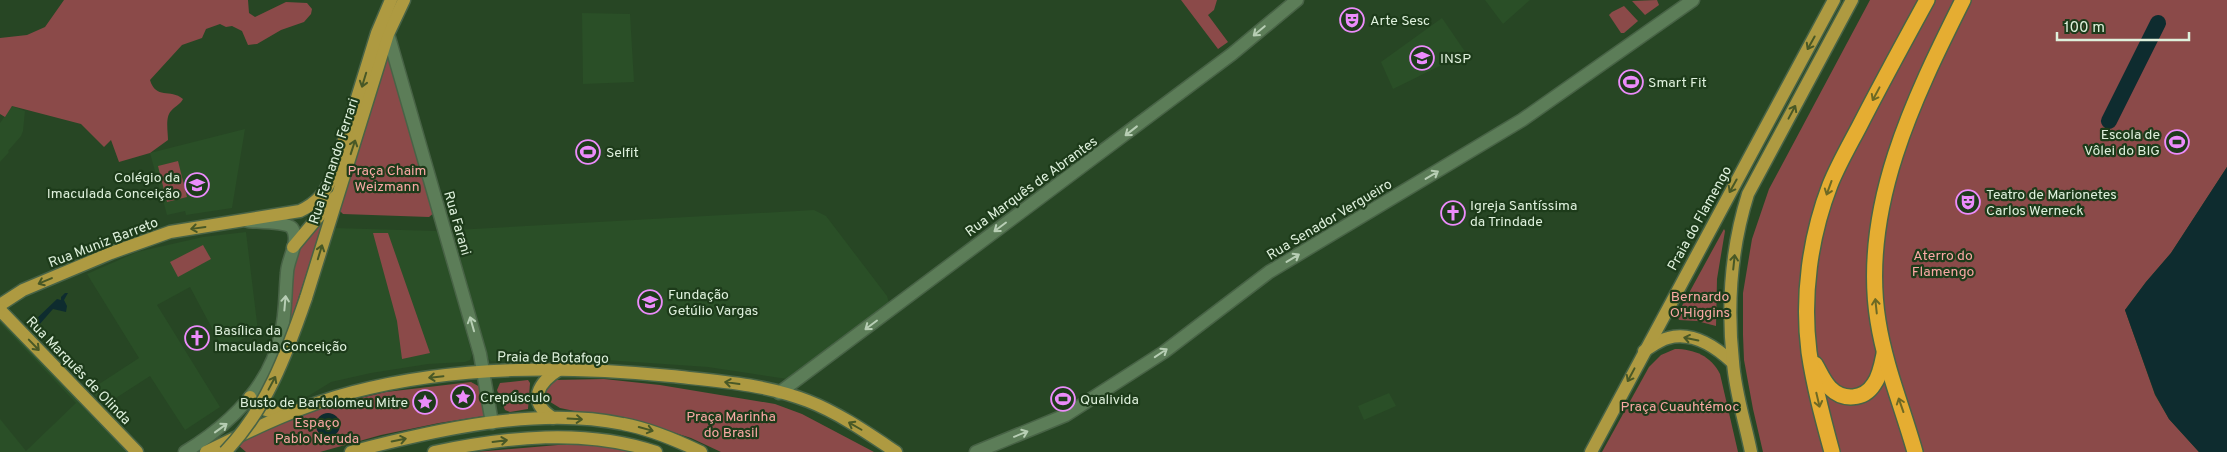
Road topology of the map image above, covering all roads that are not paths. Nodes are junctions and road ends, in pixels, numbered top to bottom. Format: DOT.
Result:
graph roads {
  1 [pos="391,0"];
  2 [pos="404,0"];
  3 [pos="1297,0"];
  4 [pos="1692,0"];
  5 [pos="1834,0"];
  6 [pos="1852,0"];
  7 [pos="1927,0"];
  8 [pos="1963,0"];
  9 [pos="383,34"];
  10 [pos="338,193"];
  11 [pos="246,221"];
  12 [pos="293,247"];
  13 [pos="0,305"];
  14 [pos="0,310"];
  15 [pos="1809,351"];
  16 [pos="1643,352"];
  17 [pos="1884,354"];
  18 [pos="1733,363"];
  19 [pos="560,369"];
  20 [pos="485,371"];
  21 [pos="780,393"];
  22 [pos="250,397"];
  23 [pos="286,414"];
  24 [pos="554,418"];
  25 [pos="598,420"];
  26 [pos="492,423"];
  27 [pos="642,447"];
  28 [pos="137,452"];
  29 [pos="185,452"];
  30 [pos="207,452"];
  31 [pos="225,452"];
  32 [pos="240,452"];
  33 [pos="351,452"];
  34 [pos="434,452"];
  35 [pos="656,452"];
  36 [pos="701,452"];
  37 [pos="896,452"];
  38 [pos="976,452"];
  39 [pos="1590,452"];
  40 [pos="1751,452"];
  41 [pos="1832,452"];
  42 [pos="1915,452"];
  1 -- 9 [label="main road"];
  2 -- 9 [label="main road"];
  3 -- 21 [label="street, Rua Marquês de Abrantes, one-way"];
  38 -- 4 [label="street, Rua Senador Vergueiro, one-way"];
  5 -- 16 [label="main road, Praia do Flamengo, one-way"];
  18 -- 6 [label="main road, one-way"];
  7 -- 15 [label="highway, one-way"];
  17 -- 8 [label="highway, one-way"];
  10 -- 9 [label="main road, Rua Fernando Ferrari, one-way"];
  9 -- 11 [label="main road, Rua Fernando Ferrari, one-way"];
  20 -- 9 [label="street, Rua Farani, one-way"];
  10 -- 12 [label="main road"];
  31 -- 10 [label="main road, Rua Fernando Ferrari, one-way, bridge"];
  11 -- 12 [label="street, Rua Muniz Barreto"];
  11 -- 13 [label="main road, Rua Muniz Barreto, one-way"];
  22 -- 12 [label="street, one-way"];
  14 -- 28 [label="main road, Rua Marquês de Olinda, one-way"];
  15 -- 17 [label="highway"];
  15 -- 41 [label="highway, one-way"];
  18 -- 16 [label="main road, one-way"];
  16 -- 39 [label="main road, Praia do Flamengo, one-way"];
  42 -- 17 [label="highway, one-way"];
  18 -- 40 [label="main road"];
  19 -- 20 [label="main road, Praia de Botafogo"];
  21 -- 19 [label="main road, Praia de Botafogo, one-way"];
  19 -- 24 [label="main road"];
  20 -- 23 [label="main road, Praia de Botafogo, one-way"];
  20 -- 26 [label="street, Rua Farani"];
  37 -- 21 [label="main road, Praia de Botafogo, one-way"];
  22 -- 23 [label="main road"];
  29 -- 22 [label="street, one-way"];
  23 -- 30 [label="main road, Praia de Botafogo"];
  24 -- 25 [label="main road, one-way"];
  24 -- 26 [label="main road"];
  25 -- 27 [label="main road"];
  25 -- 36 [label="main road, one-way"];
  33 -- 26 [label="main road, one-way"];
  34 -- 27 [label="main road, one-way"];
  27 -- 35 [label="main road"];
  30 -- 32 [label="main road"];
}
